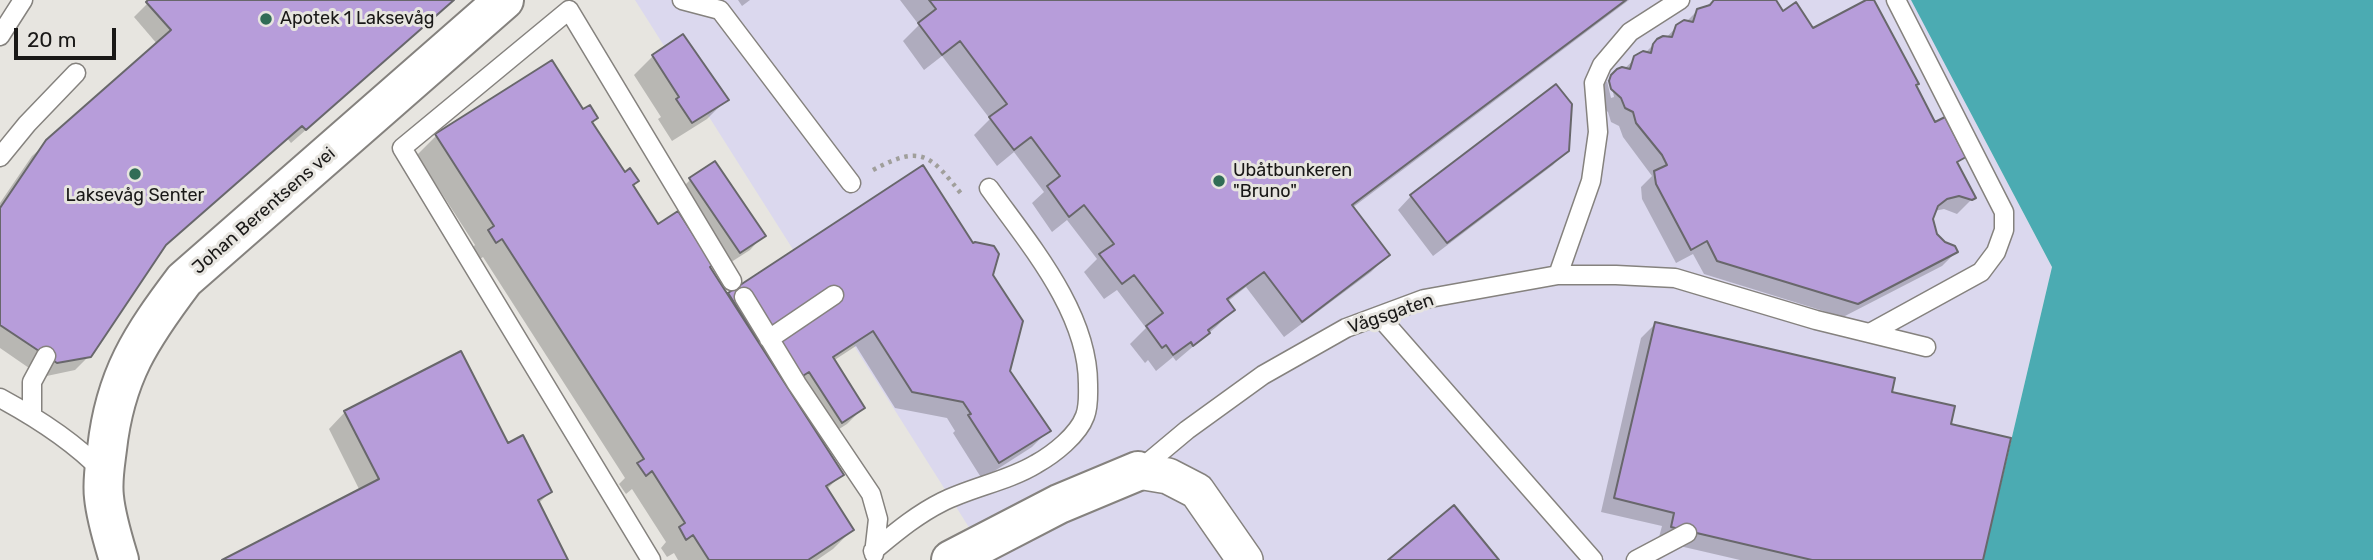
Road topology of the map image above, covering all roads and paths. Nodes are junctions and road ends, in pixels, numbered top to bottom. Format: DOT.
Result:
graph roads {
  1 [pos="23,0"];
  2 [pos="504,0"];
  3 [pos="682,0"];
  4 [pos="1681,0"];
  5 [pos="1896,0"];
  6 [pos="0,36"];
  7 [pos="76,73"];
  8 [pos="0,157"];
  9 [pos="851,183"];
  10 [pos="989,188"];
  11 [pos="1558,275"];
  12 [pos="732,281"];
  13 [pos="834,295"];
  14 [pos="744,297"];
  15 [pos="1379,316"];
  16 [pos="1870,333"];
  17 [pos="769,339"];
  18 [pos="1926,347"];
  19 [pos="46,356"];
  20 [pos="0,398"];
  21 [pos="32,415"];
  22 [pos="1138,471"];
  23 [pos="104,474"];
  24 [pos="1687,533"];
  25 [pos="875,556"];
  26 [pos="1243,559"];
  27 [pos="119,560"];
  28 [pos="651,560"];
  29 [pos="951,560"];
  30 [pos="1593,560"];
  31 [pos="1636,560"];
  1 -- 6 [label="lane"];
  2 -- 23 [label="street, Johan Berentsens vei"];
  3 -- 9 [label="lane"];
  4 -- 11 [label="lane"];
  5 -- 16 [label="lane"];
  7 -- 8 [label="lane"];
  9 -- 10 [label="path"];
  10 -- 25 [label="lane"];
  11 -- 15 [label="lane, Vågsgaten"];
  11 -- 16 [label="lane, Vågsgaten"];
  12 -- 28 [label="lane"];
  13 -- 17 [label="lane"];
  14 -- 17 [label="lane"];
  15 -- 22 [label="lane, Vågsgaten"];
  15 -- 30 [label="lane"];
  16 -- 18 [label="lane, Vågsgaten"];
  17 -- 25 [label="lane"];
  19 -- 21 [label="lane"];
  20 -- 21 [label="lane"];
  21 -- 23 [label="lane"];
  22 -- 26 [label="street"];
  22 -- 29 [label="street, Vågsgaten"];
  23 -- 27 [label="street, Johan Berentsens vei"];
  24 -- 31 [label="lane"];
}
